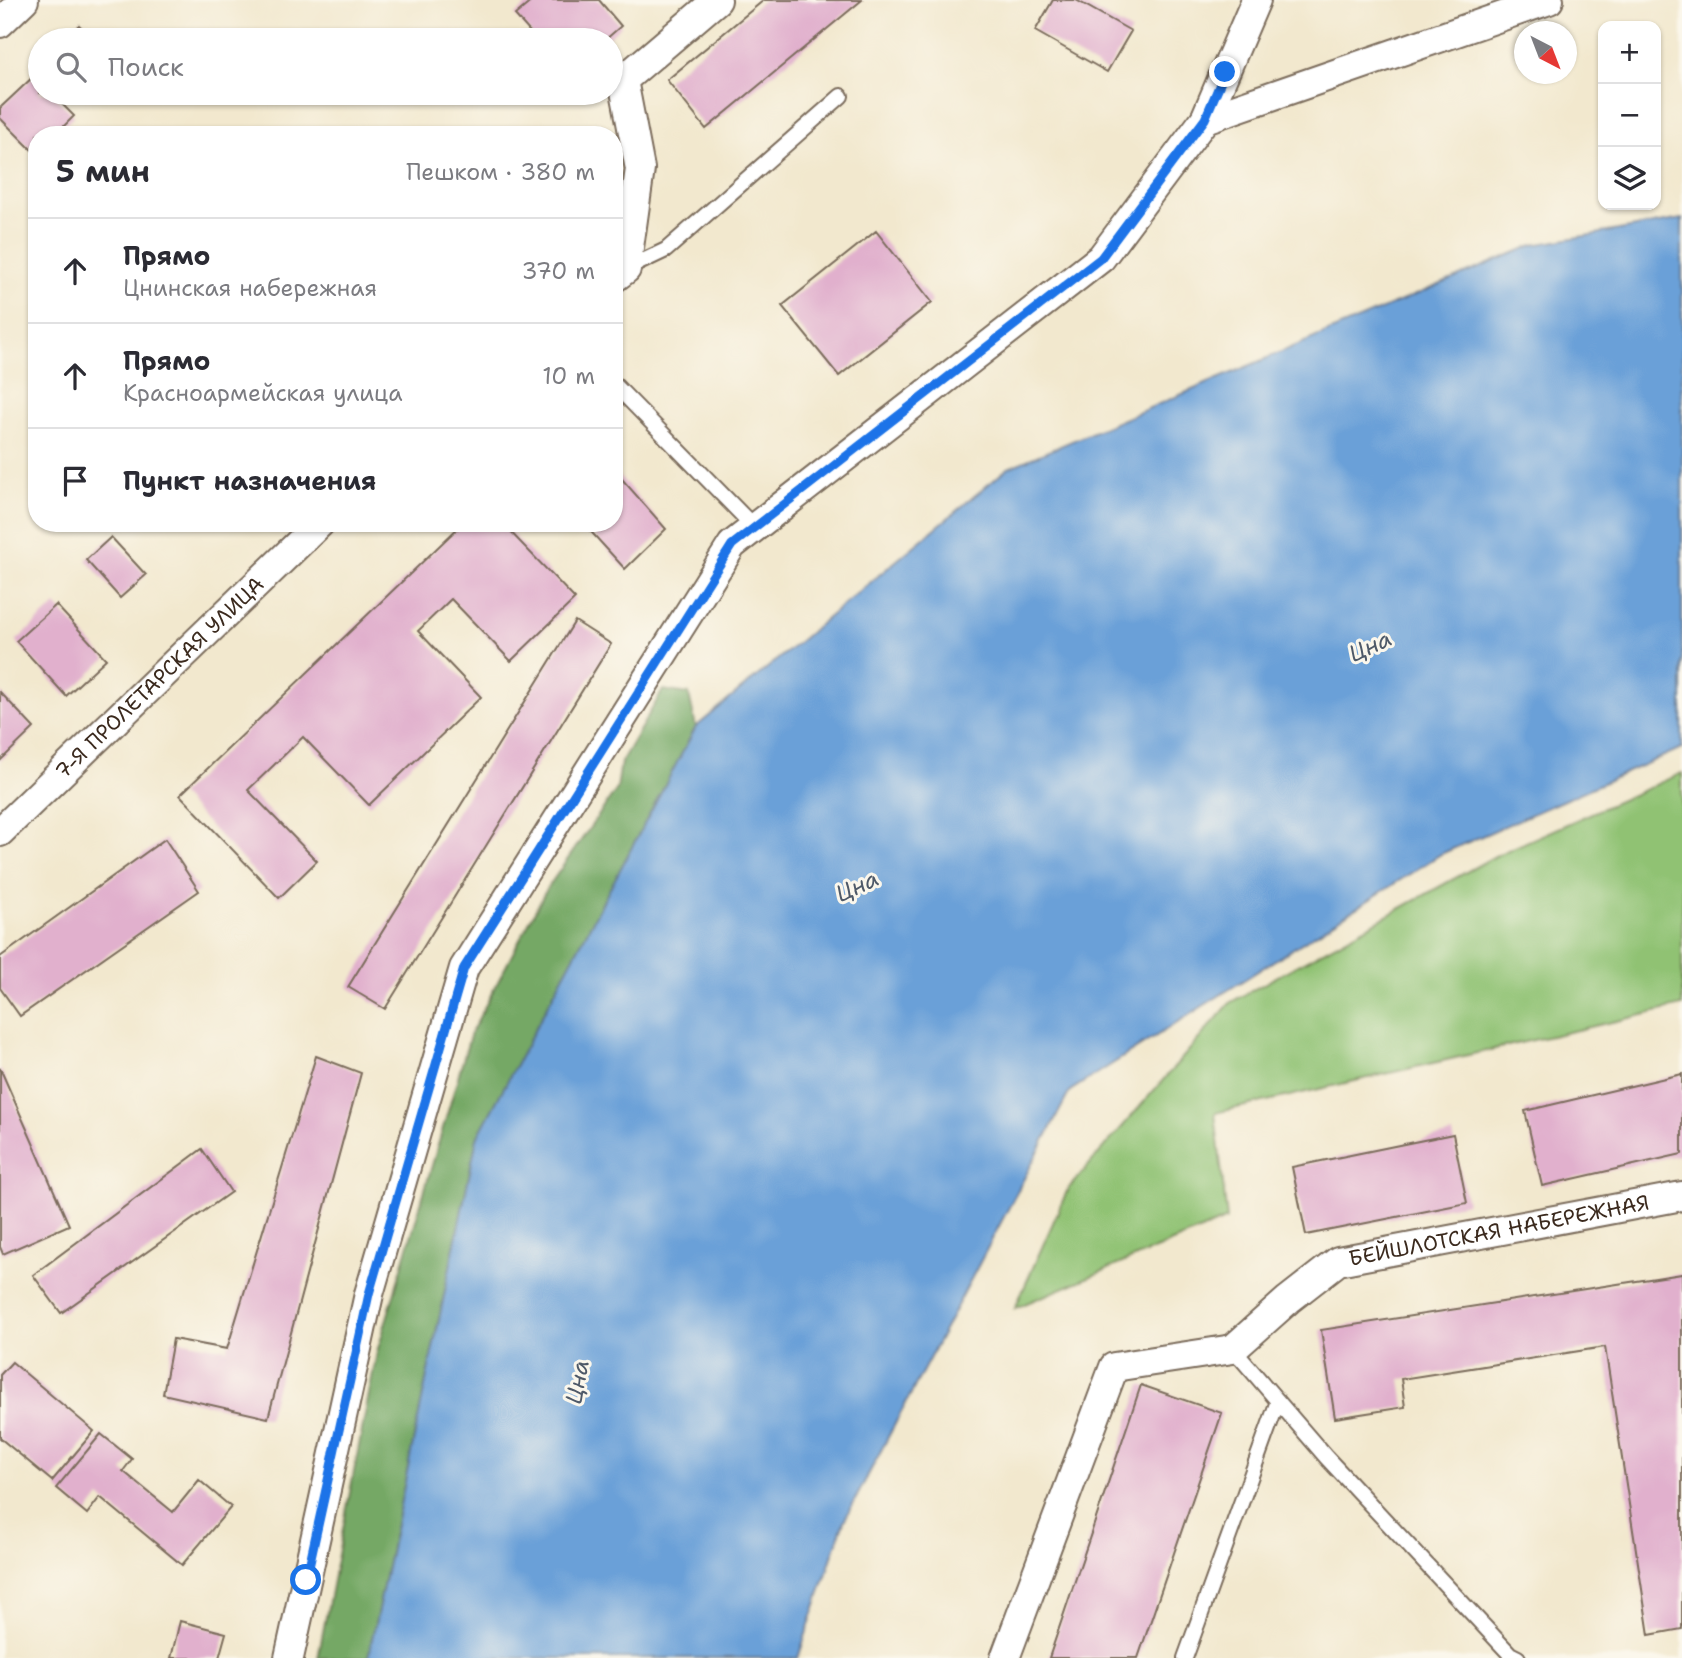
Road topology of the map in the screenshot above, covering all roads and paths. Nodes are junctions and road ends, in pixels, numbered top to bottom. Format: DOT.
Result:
graph roads {
  1 [pos="24,0"];
  2 [pos="717,0"];
  3 [pos="1256,0"];
  4 [pos="1549,0"];
  5 [pos="0,23"];
  6 [pos="623,80"];
  7 [pos="623,80"];
  8 [pos="841,96"];
  9 [pos="1205,119"];
  10 [pos="623,257"];
  11 [pos="623,272"];
  12 [pos="623,393"];
  13 [pos="754,527"];
  14 [pos="311,532"];
  15 [pos="0,832"];
  16 [pos="1682,1196"];
  17 [pos="1233,1349"];
  18 [pos="1278,1401"];
  19 [pos="289,1658"];
  20 [pos="1005,1658"];
  21 [pos="1185,1658"];
  22 [pos="1518,1658"];
  1 -- 5 [label="street"];
  2 -- 6 [label="street"];
  3 -- 9 [label="street"];
  4 -- 9 [label="street"];
  7 -- 10 [label="street"];
  8 -- 11 [label="lane"];
  9 -- 13 [label="street"];
  12 -- 13 [label="lane"];
  13 -- 19 [label="street"];
  14 -- 15 [label="street, 7-Я ПРОЛЕТАРСКАЯ УЛИЦА"];
  16 -- 17 [label="street, БЕЙШЛОТСКАЯ НАБЕРЕЖНАЯ"];
  17 -- 18 [label="lane"];
  17 -- 20 [label="street"];
  18 -- 21 [label="lane"];
  18 -- 22 [label="lane"];
}
